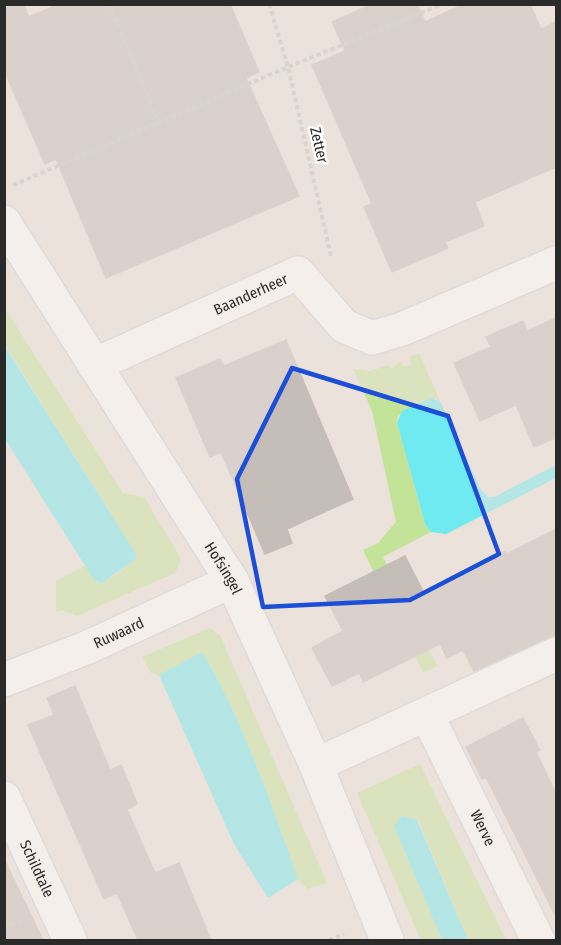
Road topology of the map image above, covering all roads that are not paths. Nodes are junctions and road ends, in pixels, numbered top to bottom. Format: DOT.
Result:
graph roads {
  1 [pos="4,222"];
  2 [pos="556,263"];
  3 [pos="94,365"];
  4 [pos="231,580"];
  5 [pos="556,654"];
  6 [pos="4,680"];
  7 [pos="427,715"];
  8 [pos="316,765"];
  9 [pos="4,798"];
  10 [pos="70,940"];
  11 [pos="387,940"];
  12 [pos="538,940"];
  1 -- 3 [label="street, Hofsingel"];
  2 -- 3 [label="street, Baanderheer"];
  3 -- 4 [label="street, Hofsingel"];
  4 -- 6 [label="street, Ruwaard"];
  4 -- 8 [label="street, Hofsingel"];
  5 -- 7 [label="street"];
  7 -- 8 [label="street"];
  7 -- 12 [label="street, Werve"];
  8 -- 11 [label="street, Hofsingel"];
  9 -- 10 [label="street, Schildtale"];
}
